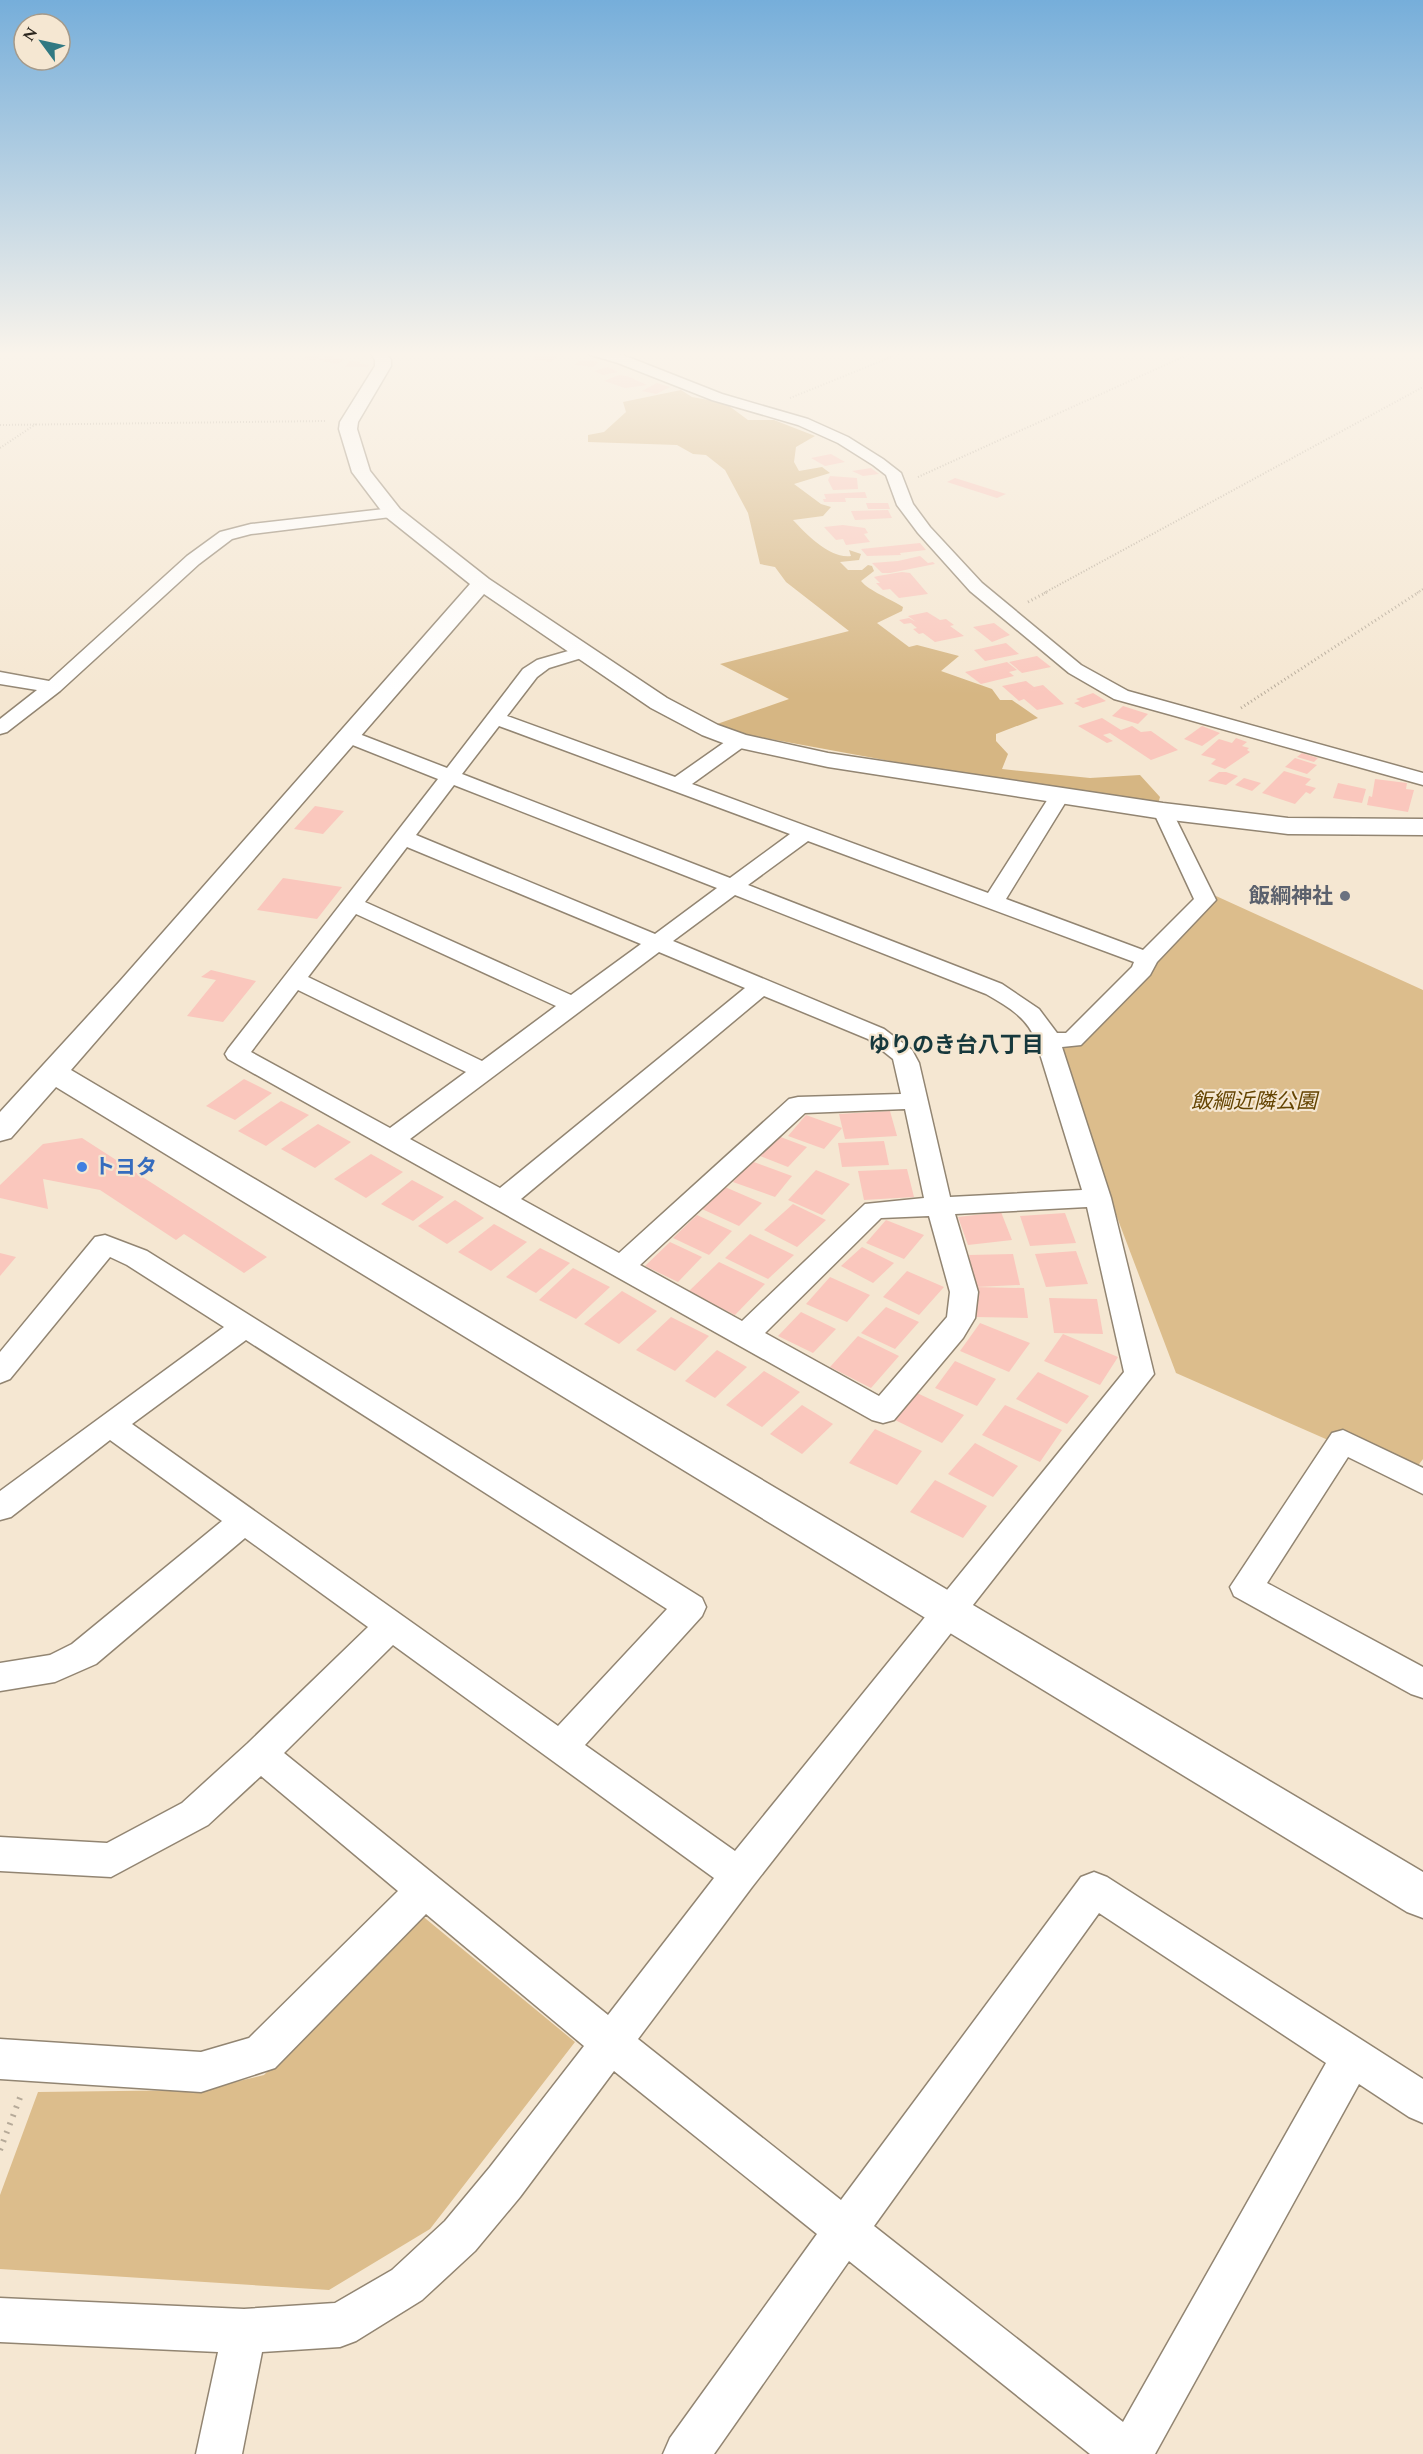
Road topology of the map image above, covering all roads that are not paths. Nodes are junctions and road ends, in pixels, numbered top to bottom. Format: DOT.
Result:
graph roads {
  1 [pos="359,466"];
  2 [pos="881,466"];
  3 [pos="393,513"];
  4 [pos="482,583"];
  5 [pos="582,651"];
  6 [pos="0,678"];
  7 [pos="52,687"];
  8 [pos="496,718"];
  9 [pos="0,729"];
  10 [pos="347,736"];
  11 [pos="739,741"];
  12 [pos="450,776"];
  13 [pos="1423,779"];
  14 [pos="677,785"];
  15 [pos="1060,795"];
  16 [pos="1163,812"];
  17 [pos="1423,827"];
  18 [pos="805,833"];
  19 [pos="405,838"];
  20 [pos="734,886"];
  21 [pos="993,902"];
  22 [pos="353,905"];
  23 [pos="655,944"];
  24 [pos="1147,959"];
  25 [pos="295,980"];
  26 [pos="761,986"];
  27 [pos="573,1005"];
  28 [pos="1050,1040"];
  29 [pos="483,1071"];
  30 [pos="53,1072"];
  31 [pos="915,1101"];
  32 [pos="0,1131"];
  33 [pos="391,1140"];
  34 [pos="1098,1198"];
  35 [pos="502,1201"];
  36 [pos="939,1205"];
  37 [pos="621,1267"];
  38 [pos="246,1326"];
  39 [pos="745,1335"];
  40 [pos="0,1372"];
  41 [pos="110,1424"];
  42 [pos="1423,1482"];
  43 [pos="0,1508"];
  44 [pos="245,1520"];
  45 [pos="950,1611"];
  46 [pos="391,1625"];
  47 [pos="0,1677"];
  48 [pos="1423,1684"];
  49 [pos="561,1747"];
  50 [pos="260,1754"];
  51 [pos="0,1854"];
  52 [pos="739,1875"];
  53 [pos="425,1890"];
  54 [pos="1423,1897"];
  55 [pos="612,2044"];
  56 [pos="1352,2057"];
  57 [pos="17,2060"];
  58 [pos="1423,2103"];
  59 [pos="846,2229"];
  60 [pos="0,2320"];
  61 [pos="244,2331"];
  62 [pos="219,2454"];
  63 [pos="686,2454"];
  64 [pos="1128,2454"];
  1 -- 3 [label="street"];
  2 -- 13 [label="street"];
  3 -- 4 [label="street"];
  3 -- 7 [label="street"];
  4 -- 5 [label="street"];
  4 -- 10 [label="street"];
  5 -- 8 [label="street"];
  5 -- 11 [label="street"];
  6 -- 7 [label="street"];
  7 -- 9 [label="street"];
  8 -- 12 [label="street"];
  8 -- 14 [label="street"];
  10 -- 12 [label="street"];
  10 -- 30 [label="street"];
  11 -- 14 [label="street"];
  11 -- 15 [label="street"];
  12 -- 19 [label="street"];
  12 -- 20 [label="street"];
  14 -- 18 [label="street"];
  15 -- 16 [label="street"];
  15 -- 21 [label="street"];
  16 -- 17 [label="street"];
  16 -- 24 [label="street"];
  18 -- 20 [label="street"];
  18 -- 21 [label="street"];
  19 -- 22 [label="street"];
  19 -- 23 [label="street"];
  20 -- 23 [label="street"];
  20 -- 28 [label="street"];
  21 -- 24 [label="street"];
  22 -- 25 [label="street"];
  22 -- 27 [label="street"];
  23 -- 26 [label="street"];
  23 -- 27 [label="street"];
  24 -- 28 [label="street"];
  25 -- 29 [label="street"];
  25 -- 33 [label="street"];
  26 -- 31 [label="street"];
  26 -- 35 [label="street"];
  27 -- 29 [label="street"];
  28 -- 34 [label="street"];
  29 -- 33 [label="street"];
  30 -- 32 [label="street"];
  30 -- 45 [label="street"];
  31 -- 36 [label="street"];
  31 -- 37 [label="street"];
  33 -- 35 [label="street"];
  34 -- 36 [label="street"];
  34 -- 45 [label="street"];
  35 -- 37 [label="street"];
  36 -- 39 [label="street"];
  36 -- 39 [label="street"];
  37 -- 39 [label="street"];
  38 -- 40 [label="street"];
  38 -- 41 [label="street"];
  38 -- 49 [label="street"];
  41 -- 43 [label="street"];
  41 -- 44 [label="street"];
  42 -- 48 [label="street"];
  44 -- 46 [label="street"];
  44 -- 47 [label="street"];
  45 -- 52 [label="street"];
  45 -- 54 [label="street"];
  46 -- 49 [label="street"];
  46 -- 50 [label="street"];
  49 -- 52 [label="street"];
  50 -- 51 [label="street"];
  50 -- 53 [label="street"];
  52 -- 55 [label="street"];
  53 -- 55 [label="street"];
  53 -- 57 [label="street"];
  55 -- 59 [label="street"];
  55 -- 61 [label="street"];
  56 -- 58 [label="street"];
  56 -- 59 [label="street"];
  56 -- 64 [label="street"];
  59 -- 63 [label="street"];
  59 -- 64 [label="street"];
  60 -- 61 [label="street"];
  61 -- 62 [label="street"];
}
